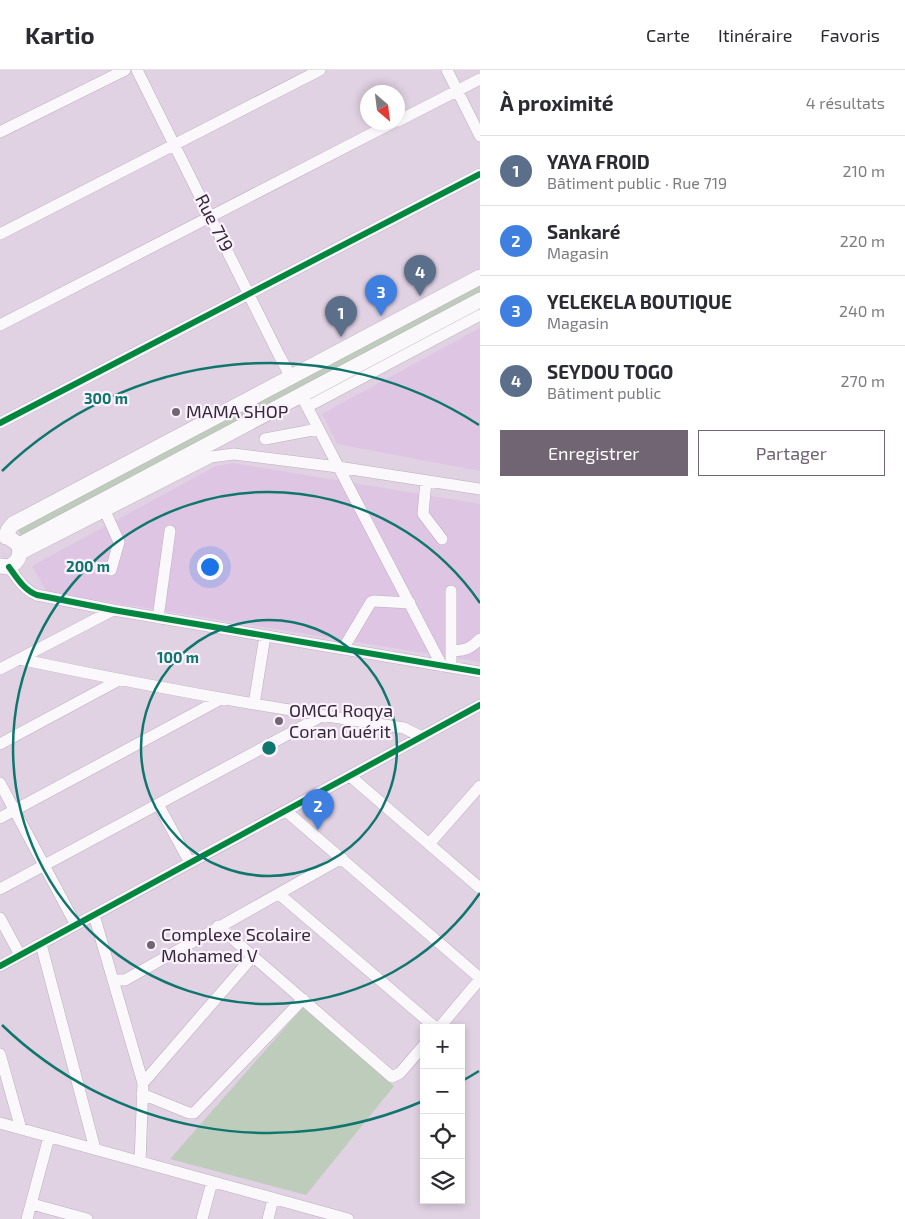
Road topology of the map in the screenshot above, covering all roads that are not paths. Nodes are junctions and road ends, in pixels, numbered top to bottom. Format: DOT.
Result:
graph roads {
  1 [pos="125,70"];
  2 [pos="137,70"];
  3 [pos="320,70"];
  4 [pos="447,70"];
  5 [pos="480,79"];
  6 [pos="457,90"];
  7 [pos="405,117"];
  8 [pos="380,130"];
  9 [pos="0,132"];
  10 [pos="480,136"];
  11 [pos="174,145"];
  12 [pos="480,174"];
  13 [pos="211,217"];
  14 [pos="0,234"];
  15 [pos="480,277"];
  16 [pos="250,294"];
  17 [pos="480,300"];
  18 [pos="480,315"];
  19 [pos="0,325"];
  20 [pos="291,377"];
  21 [pos="304,401"];
  22 [pos="0,424"];
  23 [pos="318,429"];
  24 [pos="264,439"];
  25 [pos="338,467"];
  26 [pos="426,481"];
  27 [pos="480,489"];
  28 [pos="105,511"];
  29 [pos="170,531"];
  30 [pos="442,539"];
  31 [pos="11,544"];
  32 [pos="3,569"];
  33 [pos="111,570"];
  34 [pos="451,591"];
  35 [pos="410,603"];
  36 [pos="113,610"];
  37 [pos="158,618"];
  38 [pos="265,636"];
  39 [pos="480,640"];
  40 [pos="343,649"];
  41 [pos="452,650"];
  42 [pos="19,659"];
  43 [pos="447,666"];
  44 [pos="0,669"];
  45 [pos="480,672"];
  46 [pos="119,680"];
  47 [pos="222,699"];
  48 [pos="254,704"];
  49 [pos="480,705"];
  50 [pos="322,716"];
  51 [pos="422,737"];
  52 [pos="0,744"];
  53 [pos="350,776"];
  54 [pos="0,783"];
  55 [pos="480,786"];
  56 [pos="158,804"];
  57 [pos="15,810"];
  58 [pos="286,811"];
  59 [pos="0,818"];
  60 [pos="429,844"];
  61 [pos="342,858"];
  62 [pos="190,863"];
  63 [pos="44,865"];
  64 [pos="480,888"];
  65 [pos="0,889"];
  66 [pos="279,894"];
  67 [pos="94,915"];
  68 [pos="0,918"];
  69 [pos="76,925"];
  70 [pos="218,926"];
  71 [pos="41,944"];
  72 [pos="20,955"];
  73 [pos="253,956"];
  74 [pos="0,966"];
  75 [pos="480,979"];
  76 [pos="114,980"];
  77 [pos="303,999"];
  78 [pos="432,1024"];
  79 [pos="441,1024"];
  80 [pos="420,1050"];
  81 [pos="0,1054"];
  82 [pos="143,1089"];
  83 [pos="0,1123"];
  84 [pos="21,1129"];
  85 [pos="49,1137"];
  86 [pos="95,1149"];
  87 [pos="140,1162"];
  88 [pos="212,1182"];
  89 [pos="274,1199"];
  90 [pos="32,1204"];
  91 [pos="27,1219"];
  92 [pos="87,1219"];
  93 [pos="202,1219"];
  94 [pos="268,1219"];
  95 [pos="348,1219"];
  1 -- 9 [label="street"];
  2 -- 11 [label="street, Rue 719"];
  3 -- 11 [label="street"];
  4 -- 6 [label="street"];
  5 -- 6 [label="street"];
  6 -- 7 [label="street"];
  6 -- 10 [label="street"];
  8 -- 13 [label="street"];
  11 -- 13 [label="street, Rue 719"];
  11 -- 14 [label="street"];
  12 -- 16 [label="street"];
  13 -- 16 [label="street, Rue 719"];
  13 -- 19 [label="street"];
  15 -- 20 [label="main road"];
  16 -- 20 [label="street, Rue 719"];
  16 -- 22 [label="street"];
  17 -- 21 [label="main road"];
  18 -- 21 [label="street"];
  20 -- 31 [label="main road"];
  21 -- 23 [label="street"];
  21 -- 31 [label="main road"];
  23 -- 24 [label="street"];
  23 -- 25 [label="street"];
  25 -- 26 [label="street"];
  25 -- 28 [label="street"];
  25 -- 35 [label="street"];
  26 -- 27 [label="street"];
  26 -- 30 [label="street"];
  28 -- 31 [label="street"];
  28 -- 33 [label="street"];
  29 -- 37 [label="street"];
  31 -- 32 [label="main road"];
  32 -- 36 [label="street"];
  34 -- 41 [label="street"];
  35 -- 40 [label="street"];
  35 -- 43 [label="street"];
  36 -- 37 [label="street"];
  36 -- 42 [label="street"];
  37 -- 38 [label="street"];
  38 -- 40 [label="street"];
  38 -- 48 [label="street"];
  39 -- 41 [label="street"];
  40 -- 43 [label="street"];
  41 -- 43 [label="street"];
  42 -- 44 [label="street"];
  42 -- 46 [label="street"];
  43 -- 45 [label="street"];
  46 -- 47 [label="street"];
  46 -- 52 [label="street"];
  47 -- 48 [label="street"];
  47 -- 57 [label="street"];
  48 -- 50 [label="street"];
  49 -- 51 [label="street"];
  50 -- 51 [label="street"];
  50 -- 56 [label="street"];
  51 -- 53 [label="street"];
  53 -- 58 [label="street"];
  53 -- 60 [label="street"];
  54 -- 57 [label="street"];
  55 -- 60 [label="street"];
  56 -- 62 [label="street"];
  56 -- 63 [label="street"];
  57 -- 59 [label="street"];
  57 -- 63 [label="street"];
  58 -- 61 [label="street"];
  58 -- 62 [label="street"];
  60 -- 64 [label="street"];
  61 -- 66 [label="street"];
  61 -- 75 [label="street"];
  62 -- 67 [label="street"];
  63 -- 65 [label="street"];
  63 -- 69 [label="street"];
  66 -- 70 [label="street"];
  66 -- 78 [label="street"];
  67 -- 69 [label="street"];
  67 -- 76 [label="street"];
  68 -- 72 [label="street"];
  69 -- 71 [label="street"];
  70 -- 73 [label="street"];
  70 -- 76 [label="street"];
  71 -- 72 [label="street"];
  71 -- 86 [label="street"];
  72 -- 74 [label="street"];
  73 -- 77 [label="street"];
  73 -- 82 [label="street"];
  75 -- 79 [label="street"];
  76 -- 82 [label="street"];
  77 -- 80 [label="street"];
  77 -- 82 [label="street"];
  81 -- 84 [label="street"];
  82 -- 87 [label="street"];
  83 -- 84 [label="street"];
  84 -- 85 [label="street"];
  85 -- 86 [label="street"];
  85 -- 90 [label="street"];
  86 -- 87 [label="street"];
  87 -- 88 [label="street"];
  88 -- 89 [label="street"];
  88 -- 93 [label="street"];
  89 -- 94 [label="street"];
  89 -- 95 [label="street"];
  90 -- 91 [label="street"];
  90 -- 92 [label="street"];
}
